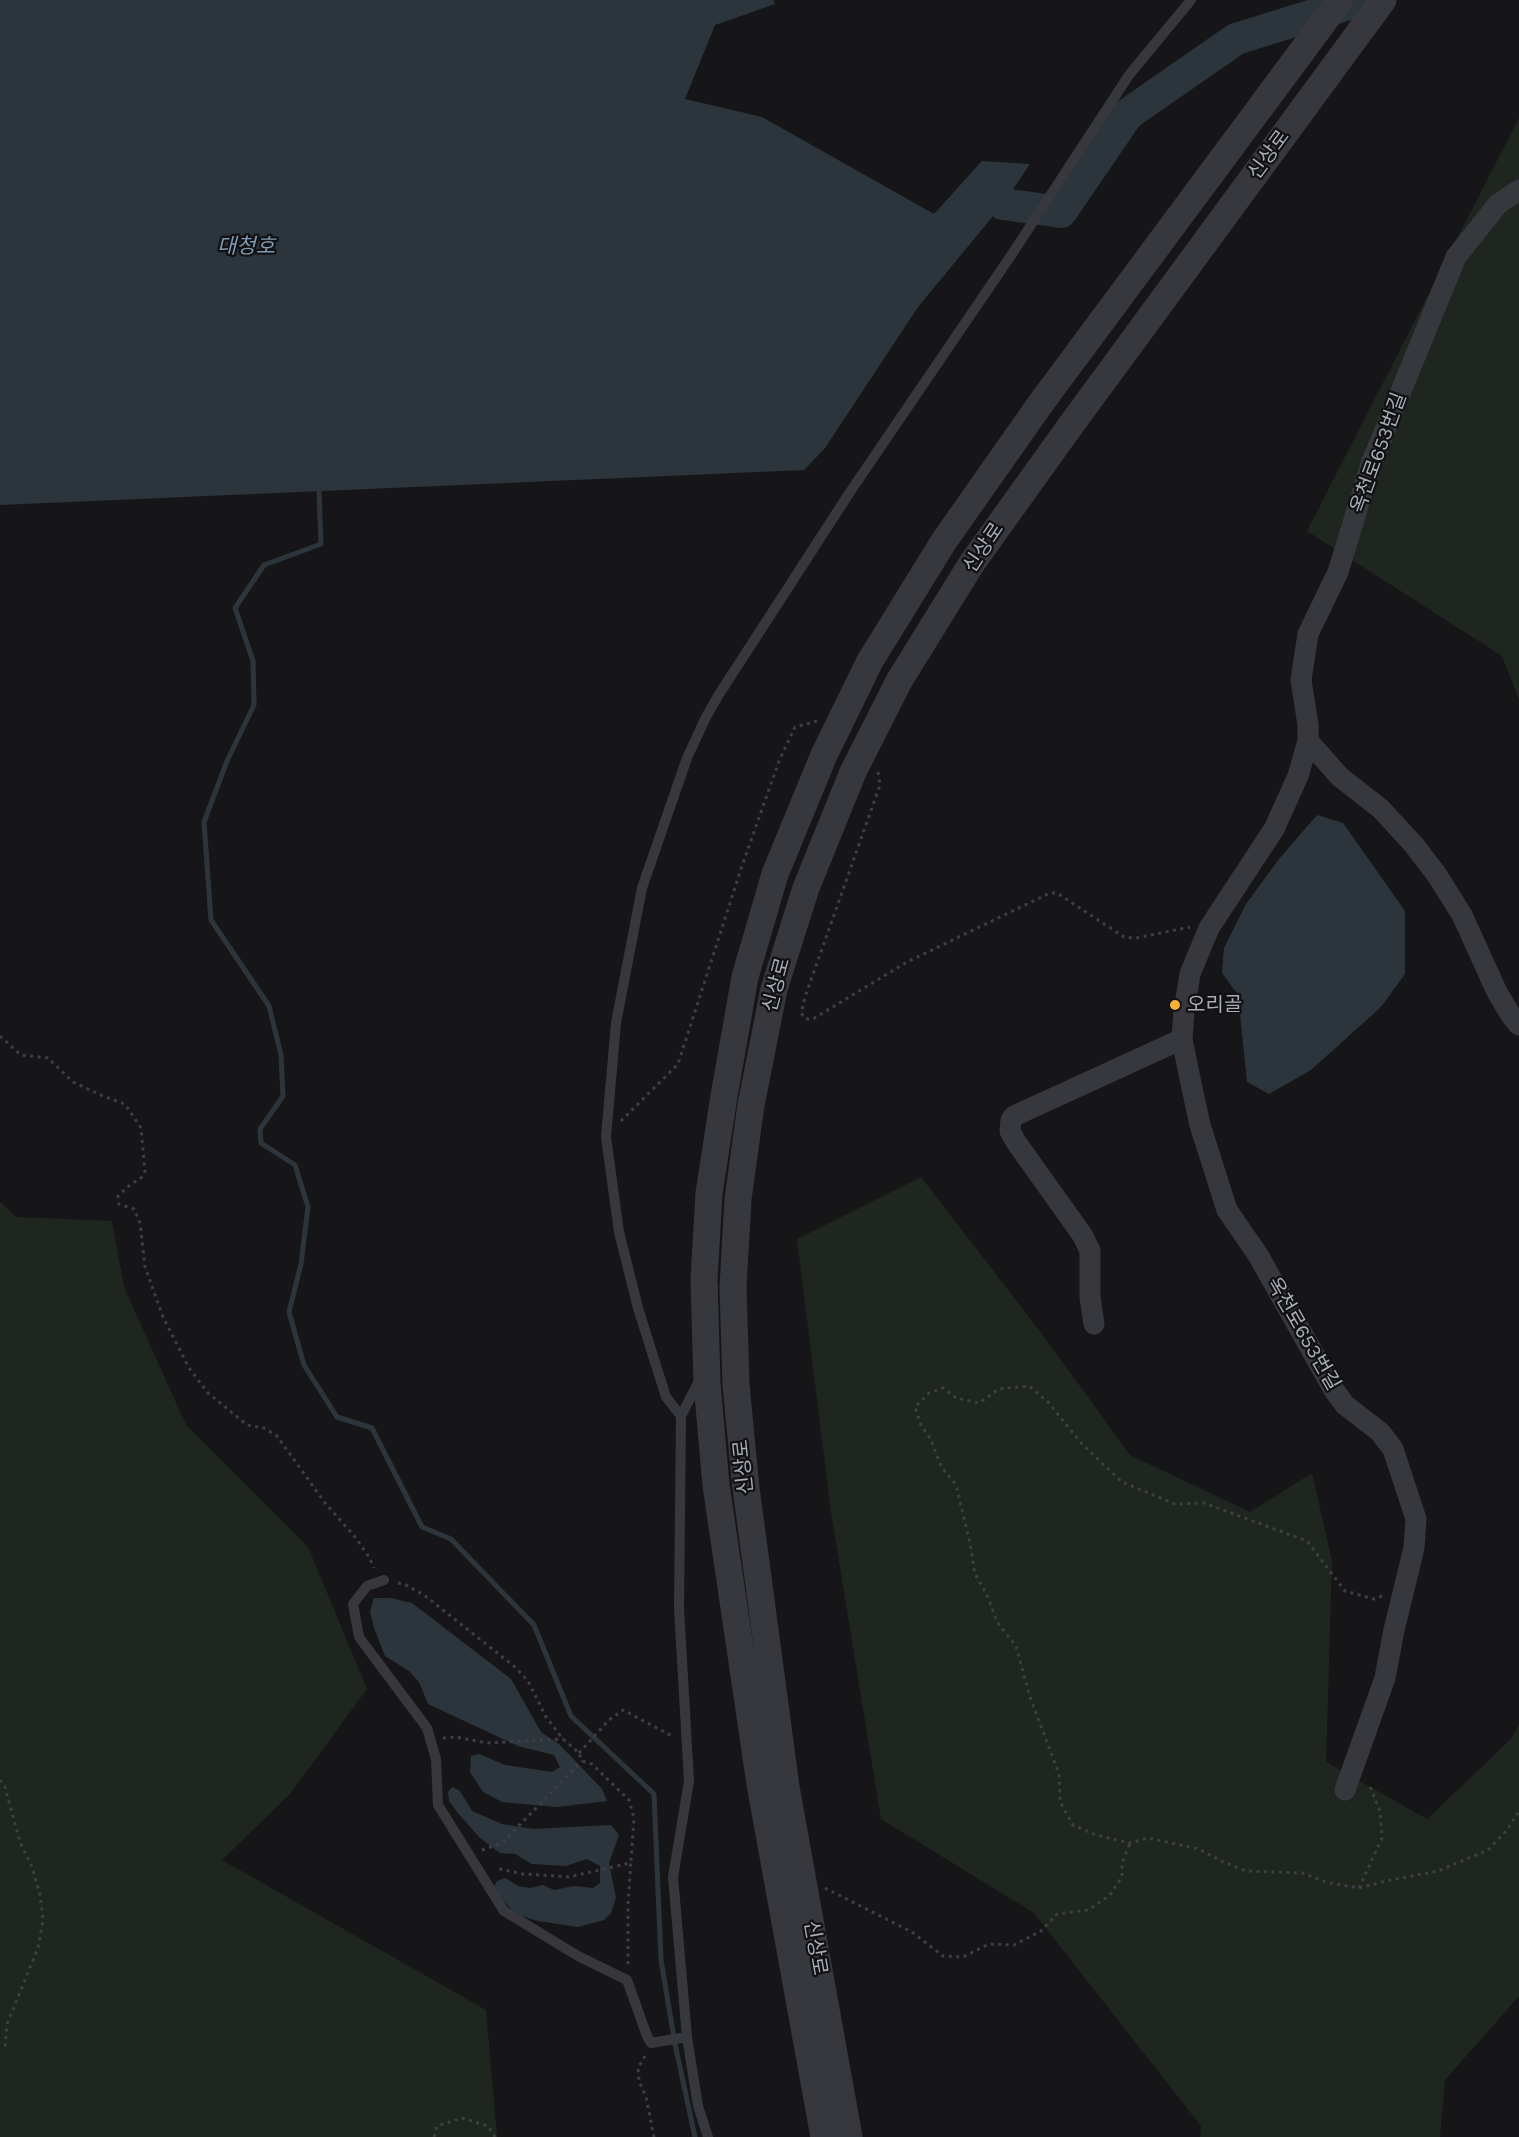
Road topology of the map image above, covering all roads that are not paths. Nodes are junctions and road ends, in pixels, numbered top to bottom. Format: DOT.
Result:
graph roads {
  1 [pos="1191,0"];
  2 [pos="1340,0"];
  3 [pos="1383,0"];
  4 [pos="1519,190"];
  5 [pos="1308,741"];
  6 [pos="1519,1025"];
  7 [pos="1182,1039"];
  8 [pos="1094,1324"];
  9 [pos="707,1366"];
  10 [pos="681,1416"];
  11 [pos="384,1580"];
  12 [pos="1345,1790"];
  13 [pos="687,2037"];
  14 [pos="708,2137"];
  15 [pos="824,2137"];
  16 [pos="849,2137"];
  1 -- 10 [label="lane"];
  2 -- 9 [label="street, 신상로"];
  3 -- 16 [label="street, 신상로"];
  4 -- 5 [label="street, 옥천로653번길"];
  5 -- 6 [label="street"];
  5 -- 7 [label="street, 옥천로653번길"];
  7 -- 8 [label="street"];
  7 -- 12 [label="street, 옥천로653번길"];
  9 -- 10 [label="lane"];
  9 -- 15 [label="street, 신상로"];
  10 -- 13 [label="lane"];
  11 -- 13 [label="lane"];
  13 -- 14 [label="lane"];
}
